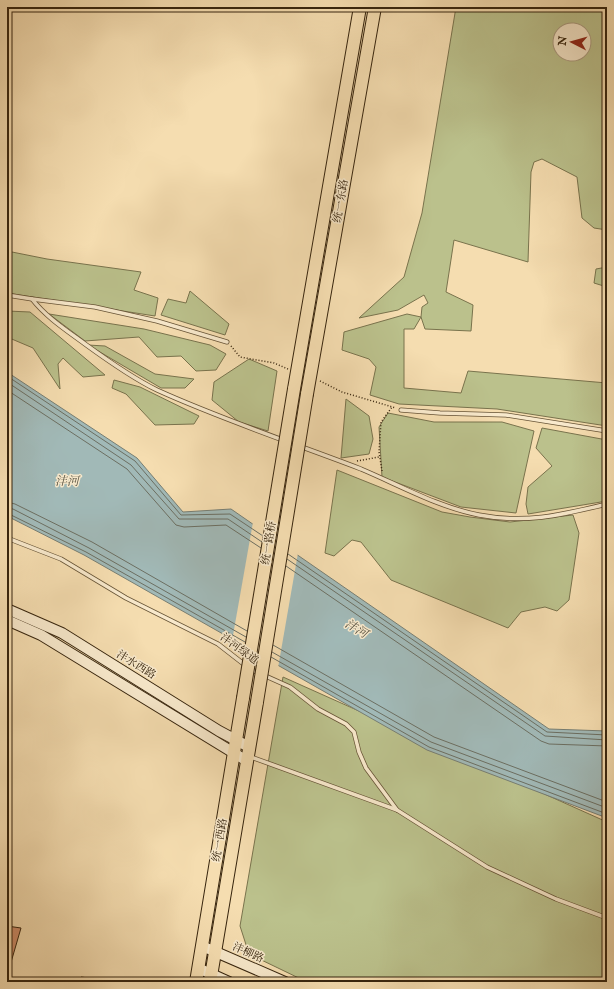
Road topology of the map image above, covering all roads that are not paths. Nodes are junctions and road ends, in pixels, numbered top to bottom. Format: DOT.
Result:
graph roads {
  1 [pos="360,7"];
  2 [pos="375,7"];
  3 [pos="7,295"];
  4 [pos="32,299"];
  5 [pos="227,342"];
  6 [pos="294,388"];
  7 [pos="307,394"];
  8 [pos="402,410"];
  9 [pos="607,431"];
  10 [pos="607,504"];
  11 [pos="7,538"];
  12 [pos="7,608"];
  13 [pos="7,620"];
  14 [pos="243,698"];
  15 [pos="257,702"];
  16 [pos="237,741"];
  17 [pos="235,754"];
  18 [pos="248,755"];
  19 [pos="397,810"];
  20 [pos="607,918"];
  21 [pos="202,946"];
  22 [pos="215,952"];
  23 [pos="198,968"];
  24 [pos="211,978"];
  25 [pos="196,982"];
  26 [pos="229,982"];
  27 [pos="285,982"];
  1 -- 6 [label="main road, 统一东路"];
  2 -- 7 [label="main road, 统一东路"];
  3 -- 4 [label="lane"];
  4 -- 5 [label="lane"];
  4 -- 10 [label="lane"];
  6 -- 14 [label="main road, 统一路桥, bridge"];
  7 -- 15 [label="main road, 统一路桥, bridge"];
  8 -- 9 [label="lane"];
  11 -- 19 [label="lane, 沣河绿道"];
  12 -- 16 [label="street, 沣水西路"];
  13 -- 17 [label="street"];
  14 -- 16 [label="main road, 统一西路"];
  15 -- 18 [label="main road, 统一西路"];
  16 -- 17 [label="main road, 统一西路"];
  16 -- 18 [label="street, 沣水西路"];
  17 -- 18 [label="street"];
  17 -- 21 [label="main road, 统一西路"];
  18 -- 19 [label="lane"];
  18 -- 22 [label="main road, 统一西路"];
  19 -- 20 [label="lane"];
  21 -- 22 [label="street, 沣柳路"];
  21 -- 23 [label="main road, 统一西路"];
  22 -- 24 [label="main road, 统一西路"];
  22 -- 27 [label="street, 沣柳路"];
  23 -- 24 [label="street"];
  23 -- 25 [label="main road, 统一西路"];
  24 -- 26 [label="street"];
}
